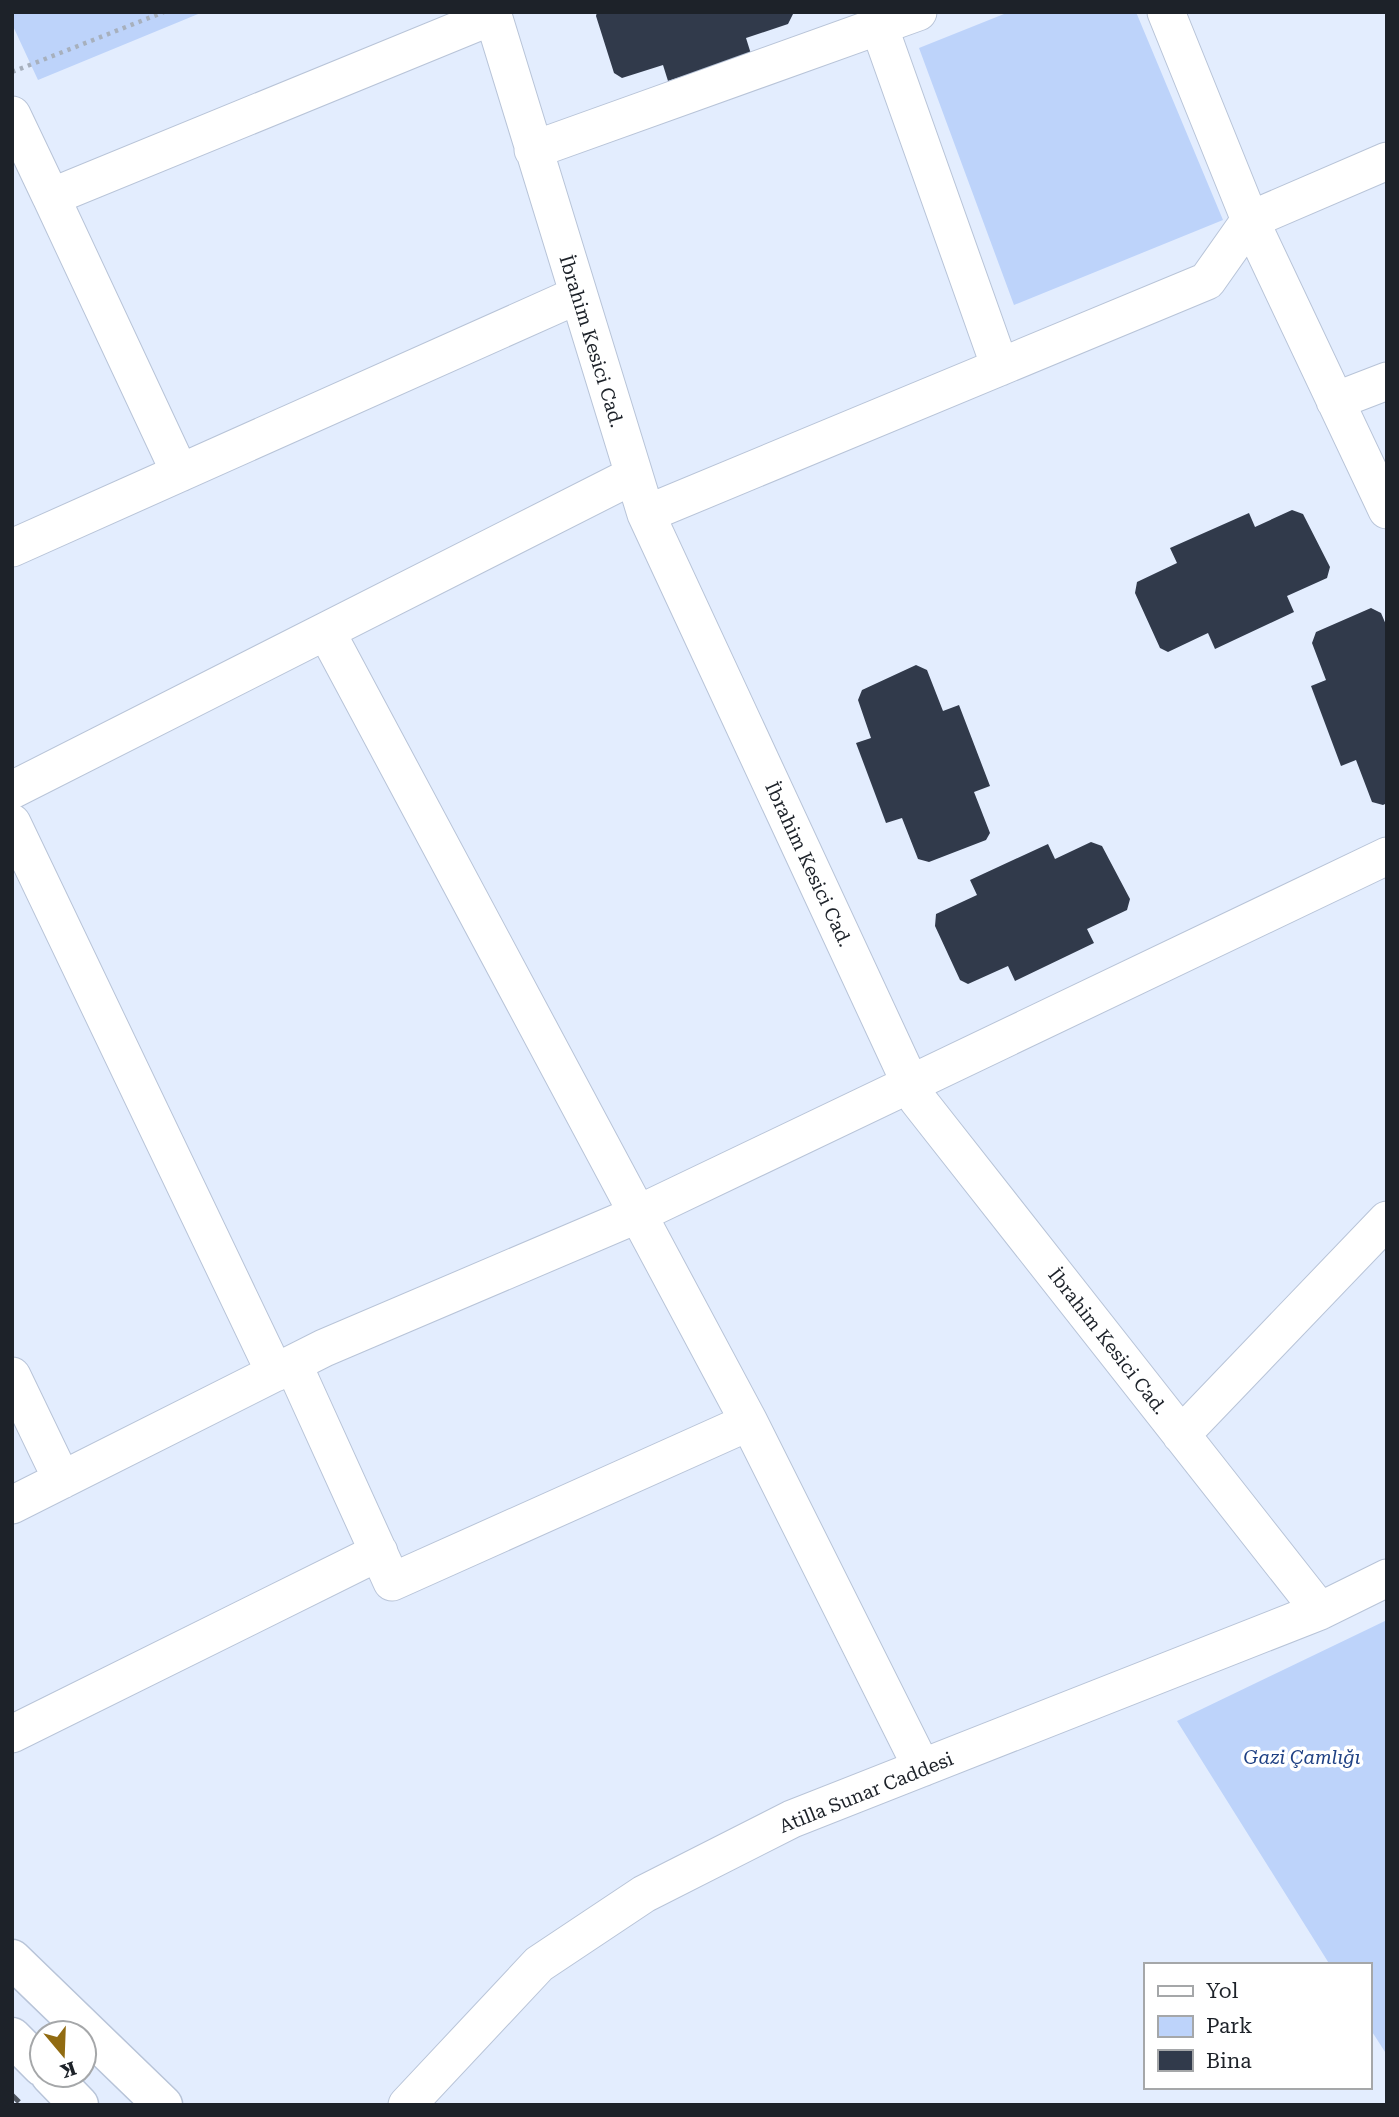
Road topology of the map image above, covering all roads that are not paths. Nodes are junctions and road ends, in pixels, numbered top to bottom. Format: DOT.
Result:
graph roads {
  1 [pos="918,12"];
  2 [pos="1166,12"];
  3 [pos="492,14"];
  4 [pos="879,26"];
  5 [pos="12,115"];
  6 [pos="533,150"];
  7 [pos="1387,161"];
  8 [pos="51,197"];
  9 [pos="1250,220"];
  10 [pos="578,295"];
  11 [pos="1000,367"];
  12 [pos="1387,381"];
  13 [pos="1335,401"];
  14 [pos="180,473"];
  15 [pos="634,475"];
  16 [pos="1387,510"];
  17 [pos="646,514"];
  18 [pos="12,548"];
  19 [pos="326,631"];
  20 [pos="12,790"];
  21 [pos="12,823"];
  22 [pos="1387,856"];
  23 [pos="911,1083"];
  24 [pos="636,1215"];
  25 [pos="1387,1220"];
  26 [pos="284,1368"];
  27 [pos="12,1376"];
  28 [pos="749,1422"];
  29 [pos="1181,1435"];
  30 [pos="62,1480"];
  31 [pos="12,1505"];
  32 [pos="379,1552"];
  33 [pos="1387,1578"];
  34 [pos="1320,1611"];
  35 [pos="12,1734"];
  36 [pos="922,1768"];
  37 [pos="12,1959"];
  38 [pos="12,2038"];
  39 [pos="28,2053"];
  40 [pos="64,2089"];
  41 [pos="79,2105"];
  42 [pos="163,2105"];
  43 [pos="407,2105"];
  1 -- 4 [label="street"];
  2 -- 9 [label="street"];
  3 -- 6 [label="street, İbrahim Kesici Cad."];
  3 -- 8 [label="street"];
  4 -- 6 [label="street"];
  4 -- 11 [label="street"];
  5 -- 8 [label="street"];
  6 -- 10 [label="street, İbrahim Kesici Cad."];
  7 -- 9 [label="street"];
  8 -- 14 [label="street"];
  9 -- 11 [label="street"];
  9 -- 13 [label="street"];
  10 -- 14 [label="street"];
  10 -- 15 [label="street, İbrahim Kesici Cad."];
  11 -- 17 [label="street"];
  12 -- 13 [label="street"];
  13 -- 16 [label="street"];
  14 -- 18 [label="street"];
  15 -- 17 [label="street, İbrahim Kesici Cad."];
  15 -- 19 [label="street"];
  17 -- 23 [label="street, İbrahim Kesici Cad."];
  19 -- 20 [label="street"];
  19 -- 24 [label="street"];
  21 -- 26 [label="street"];
  22 -- 23 [label="street"];
  23 -- 24 [label="street"];
  23 -- 29 [label="street, İbrahim Kesici Cad."];
  24 -- 26 [label="street"];
  24 -- 28 [label="street"];
  25 -- 29 [label="street"];
  26 -- 30 [label="street"];
  26 -- 32 [label="street"];
  27 -- 30 [label="street"];
  28 -- 32 [label="street"];
  28 -- 36 [label="street"];
  29 -- 34 [label="street, İbrahim Kesici Cad."];
  30 -- 31 [label="street"];
  32 -- 35 [label="street"];
  33 -- 34 [label="street, Atilla Sunar Caddesi"];
  34 -- 36 [label="street, Atilla Sunar Caddesi"];
  36 -- 43 [label="street, Atilla Sunar Caddesi"];
  37 -- 42 [label="main road"];
  38 -- 39 [label="main road"];
  40 -- 41 [label="main road"];
}
